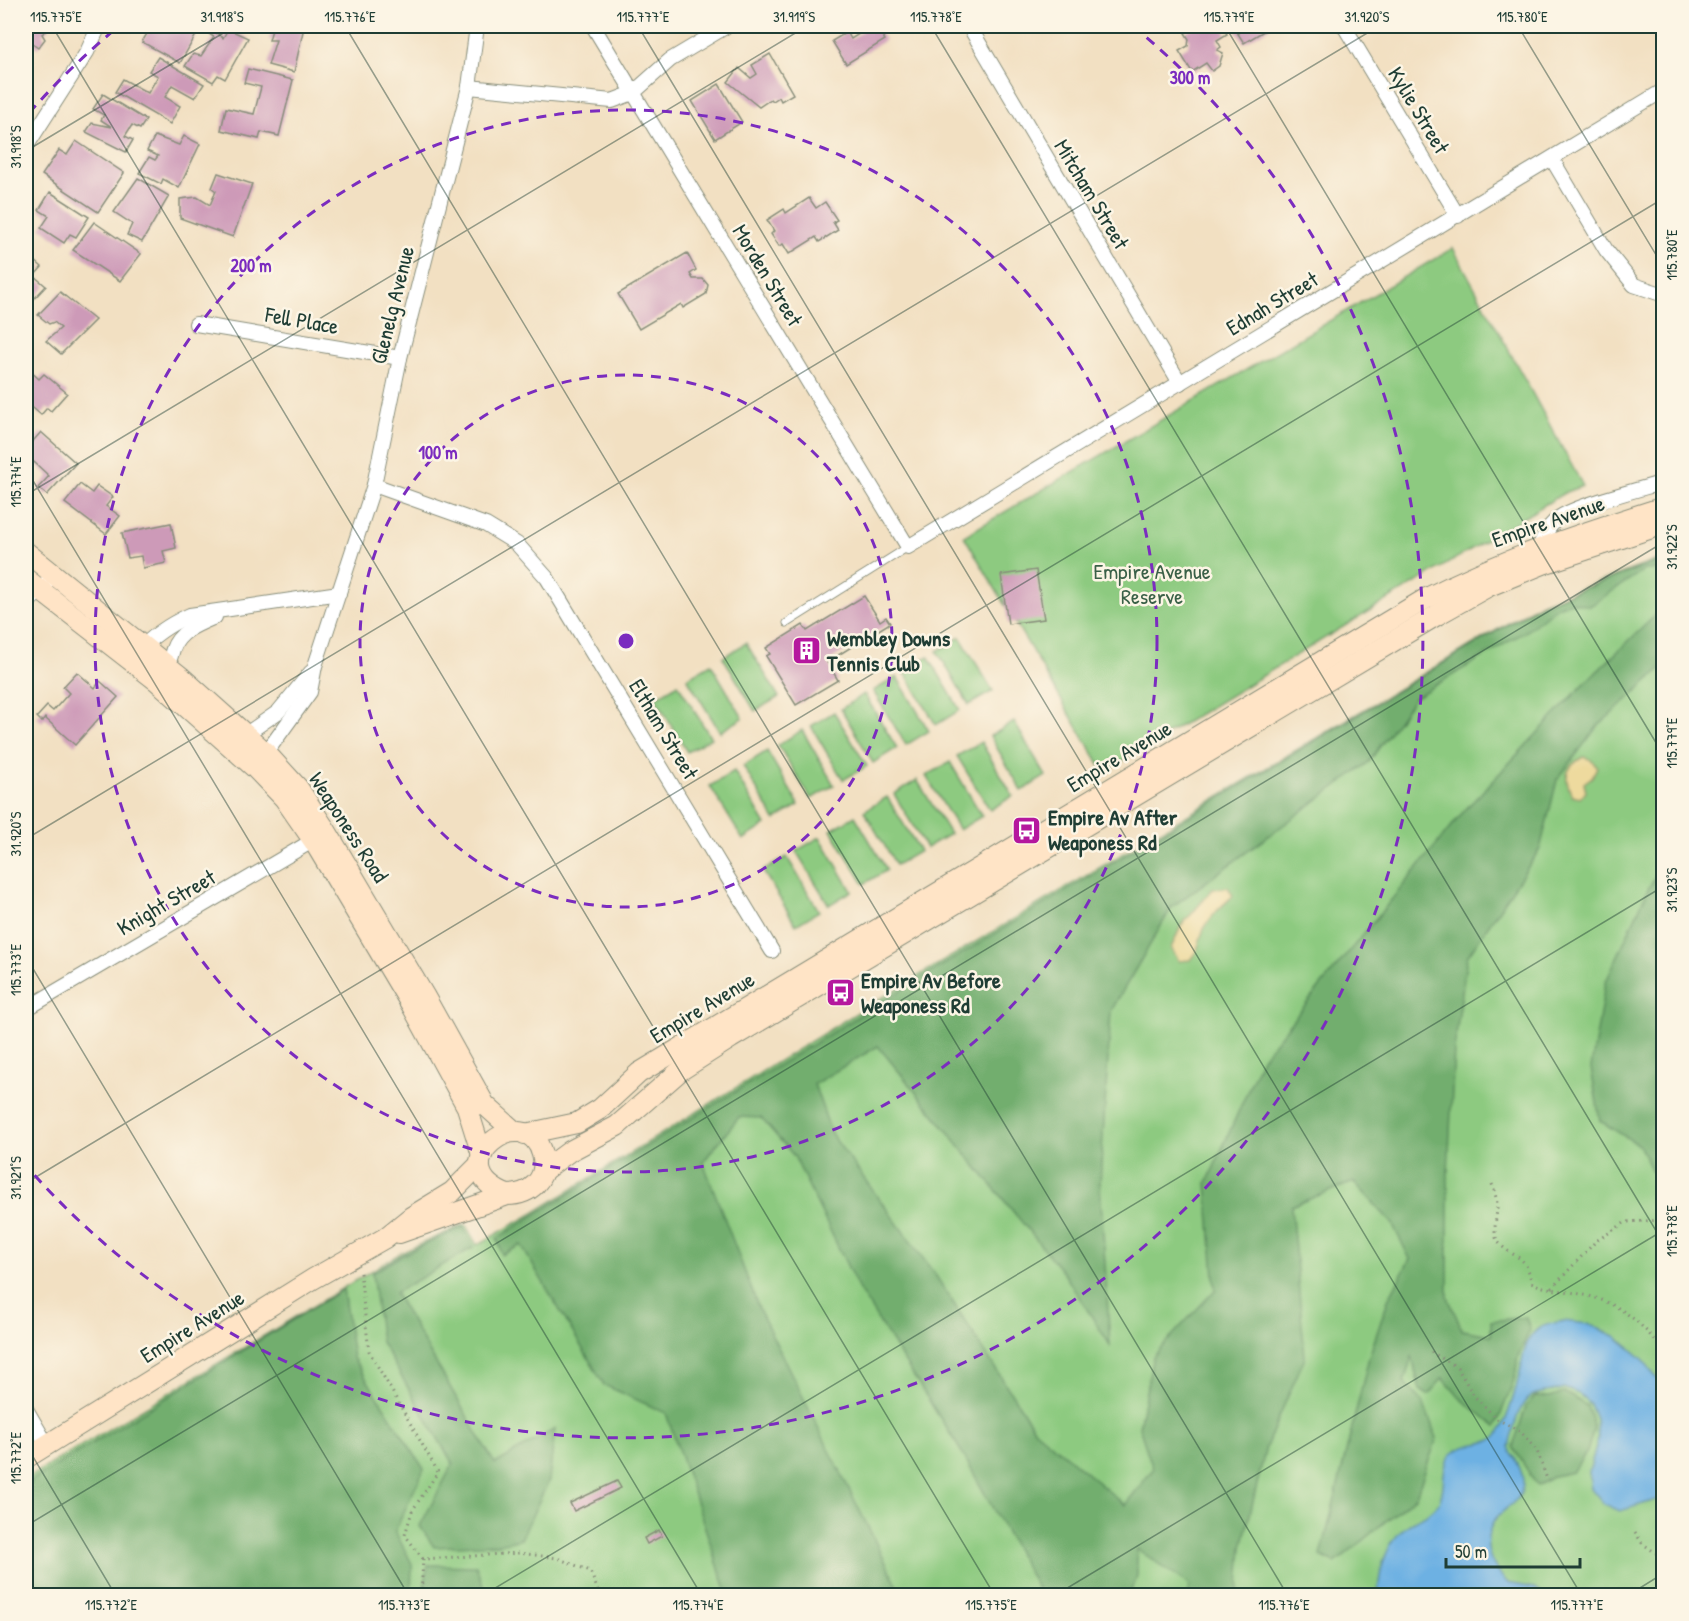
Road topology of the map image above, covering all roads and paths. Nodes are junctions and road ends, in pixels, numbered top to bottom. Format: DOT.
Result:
graph roads {
  1 [pos="99,26"];
  2 [pos="477,26"];
  3 [pos="593,26"];
  4 [pos="727,26"];
  5 [pos="969,26"];
  6 [pos="1344,26"];
  7 [pos="469,87"];
  8 [pos="633,93"];
  9 [pos="1662,93"];
  10 [pos="26,147"];
  11 [pos="1552,159"];
  12 [pos="1458,216"];
  13 [pos="1664,295"];
  14 [pos="196,324"];
  15 [pos="400,358"];
  16 [pos="1180,383"];
  17 [pos="1664,482"];
  18 [pos="374,485"];
  19 [pos="1664,507"];
  20 [pos="1664,524"];
  21 [pos="908,547"];
  22 [pos="1539,548"];
  23 [pos="26,552"];
  24 [pos="52,575"];
  25 [pos="30,591"];
  26 [pos="339,593"];
  27 [pos="225,612"];
  28 [pos="787,623"];
  29 [pos="137,654"];
  30 [pos="315,666"];
  31 [pos="162,673"];
  32 [pos="242,743"];
  33 [pos="261,760"];
  34 [pos="320,836"];
  35 [pos="772,951"];
  36 [pos="26,1009"];
  37 [pos="520,1133"];
  38 [pos="481,1159"];
  39 [pos="543,1171"];
  40 [pos="1492,1184"];
  41 [pos="507,1195"];
  42 [pos="1664,1220"];
  43 [pos="385,1238"];
  44 [pos="358,1253"];
  45 [pos="1552,1288"];
  46 [pos="1664,1351"];
  47 [pos="1431,1352"];
  48 [pos="26,1409"];
  49 [pos="47,1445"];
  50 [pos="26,1458"];
  51 [pos="1548,1479"];
  52 [pos="1635,1532"];
  53 [pos="423,1559"];
  54 [pos="1664,1559"];
  55 [pos="421,1596"];
  56 [pos="600,1596"];
  1 -- 10 [label="street"];
  2 -- 7 [label="street, Glenelg Avenue"];
  3 -- 8 [label="street, Morden Street"];
  4 -- 8 [label="street"];
  5 -- 16 [label="street, Mitcham Street"];
  6 -- 12 [label="street, Kylie Street"];
  7 -- 8 [label="street"];
  7 -- 15 [label="street, Glenelg Avenue"];
  8 -- 21 [label="street, Morden Street"];
  9 -- 11 [label="street, Ednah Street"];
  11 -- 12 [label="street, Ednah Street"];
  11 -- 13 [label="street"];
  12 -- 16 [label="street, Ednah Street"];
  14 -- 15 [label="street, Fell Place"];
  15 -- 18 [label="street, Glenelg Avenue"];
  16 -- 21 [label="street, Ednah Street"];
  17 -- 22 [label="street"];
  18 -- 26 [label="street, Glenelg Avenue"];
  18 -- 35 [label="street, Eltham Street"];
  19 -- 22 [label="main road, Empire Avenue"];
  20 -- 39 [label="main road, Empire Avenue"];
  21 -- 28 [label="lane"];
  22 -- 37 [label="main road, Empire Avenue"];
  23 -- 24 [label="main road, Weaponess Road"];
  24 -- 25 [label="street"];
  24 -- 29 [label="main road, Weaponess Road"];
  25 -- 29 [label="main road, Weaponess Road"];
  26 -- 27 [label="street"];
  26 -- 30 [label="street, Glenelg Avenue"];
  27 -- 29 [label="street"];
  27 -- 31 [label="street"];
  29 -- 31 [label="main road, Weaponess Road"];
  30 -- 32 [label="street, Glenelg Avenue"];
  30 -- 33 [label="street, Glenelg Avenue"];
  31 -- 32 [label="main road, Weaponess Road"];
  32 -- 33 [label="main road, Weaponess Road"];
  33 -- 34 [label="main road, Weaponess Road"];
  34 -- 36 [label="street, Knight Street"];
  34 -- 37 [label="main road, Weaponess Road"];
  34 -- 38 [label="main road, Weaponess Road"];
  37 -- 38 [label="main road, Empire Avenue"];
  37 -- 39 [label="main road"];
  38 -- 41 [label="main road"];
  38 -- 43 [label="main road, Empire Avenue"];
  39 -- 41 [label="main road, Empire Avenue"];
  40 -- 45 [label="path"];
  41 -- 43 [label="main road, Empire Avenue"];
  42 -- 45 [label="path"];
  43 -- 44 [label="main road, Empire Avenue"];
  44 -- 49 [label="main road, Empire Avenue"];
  44 -- 53 [label="path"];
  45 -- 46 [label="path"];
  47 -- 51 [label="path"];
  48 -- 49 [label="street"];
  49 -- 50 [label="main road, Empire Avenue"];
  52 -- 54 [label="path"];
  53 -- 55 [label="path"];
  53 -- 56 [label="path"];
}
